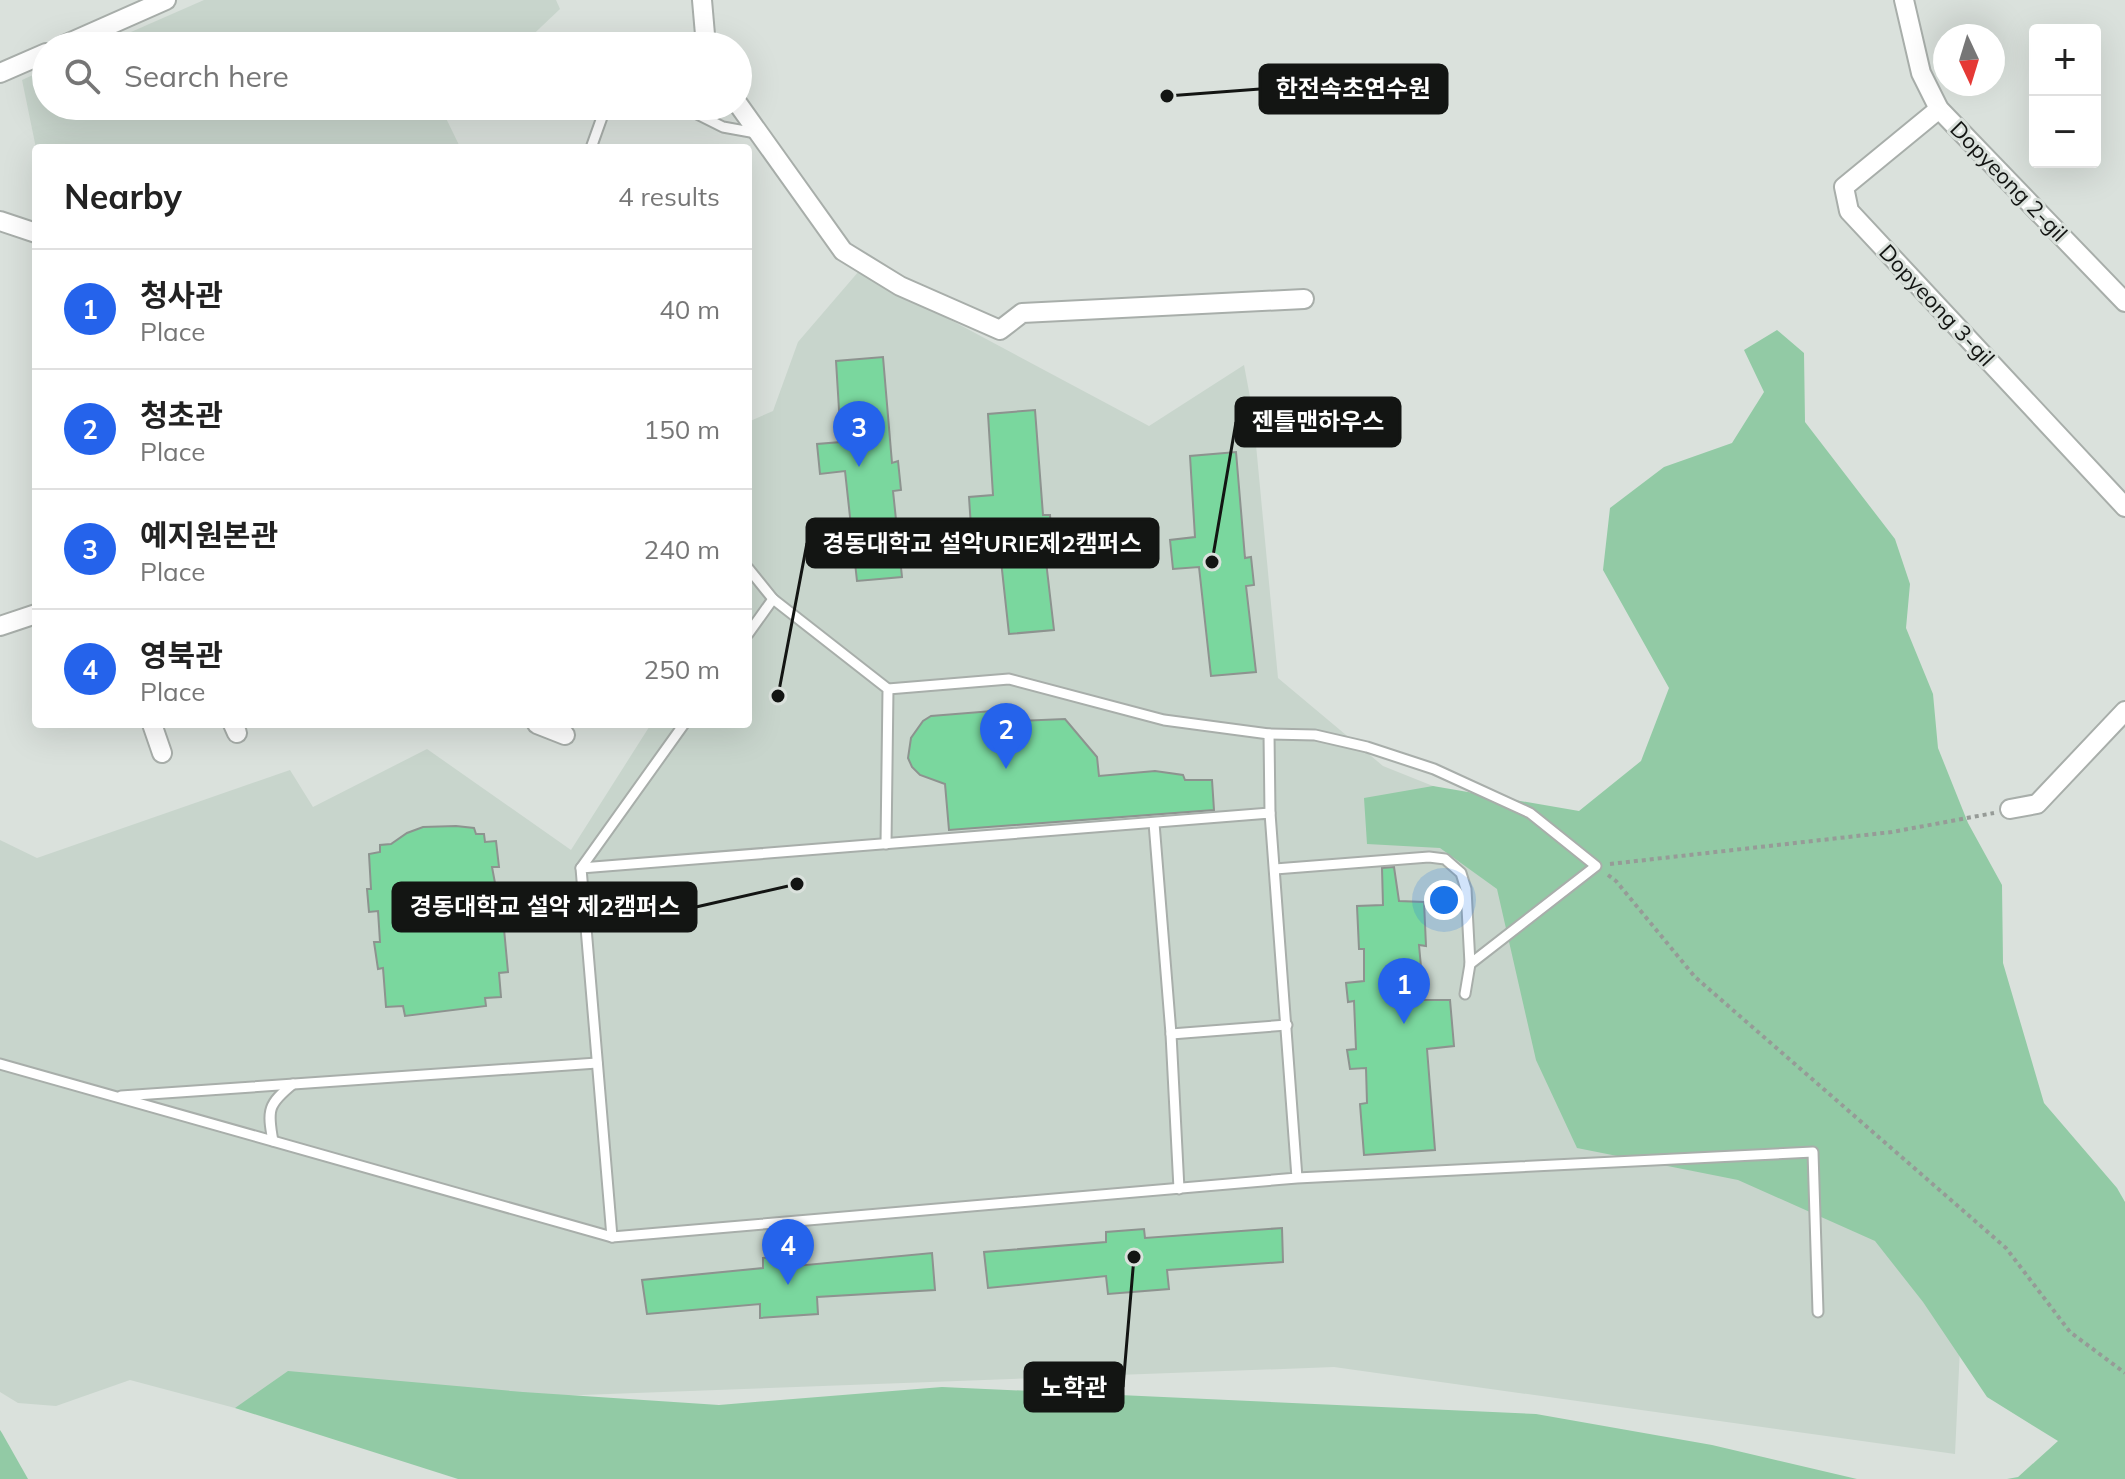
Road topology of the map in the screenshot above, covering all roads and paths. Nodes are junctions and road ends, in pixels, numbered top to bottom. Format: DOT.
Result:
graph roads {
  1 [pos="166,0"];
  2 [pos="702,0"];
  3 [pos="1904,0"];
  4 [pos="94,32"];
  5 [pos="705,32"];
  6 [pos="32,59"];
  7 [pos="0,73"];
  8 [pos="1939,109"];
  9 [pos="601,120"];
  10 [pos="709,120"];
  11 [pos="750,120"];
  12 [pos="761,134"];
  13 [pos="592,144"];
  14 [pos="0,221"];
  15 [pos="32,232"];
  16 [pos="1304,299"];
  17 [pos="2125,302"];
  18 [pos="2125,507"];
  19 [pos="752,573"];
  20 [pos="773,599"];
  21 [pos="32,615"];
  22 [pos="0,626"];
  23 [pos="752,628"];
  24 [pos="888,689"];
  25 [pos="2125,711"];
  26 [pos="153,728"];
  27 [pos="547,728"];
  28 [pos="681,728"];
  29 [pos="1269,734"];
  30 [pos="565,735"];
  31 [pos="162,753"];
  32 [pos="2010,809"];
  33 [pos="1270,813"];
  34 [pos="1154,823"];
  35 [pos="886,844"];
  36 [pos="1596,866"];
  37 [pos="581,868"];
  38 [pos="1275,869"];
  39 [pos="1470,964"];
  40 [pos="1465,994"];
  41 [pos="1287,1025"];
  42 [pos="1171,1034"];
  43 [pos="597,1063"];
  44 [pos="0,1064"];
  45 [pos="293,1084"];
  46 [pos="113,1096"];
  47 [pos="273,1141"];
  48 [pos="1297,1178"];
  49 [pos="1179,1189"];
  50 [pos="612,1237"];
  51 [pos="1818,1312"];
  52 [pos="2125,1373"];
  1 -- 4 [label="street"];
  2 -- 5 [label="street"];
  3 -- 8 [label="street, Dopyeong 2-gil"];
  6 -- 7 [label="street"];
  8 -- 17 [label="street, Dopyeong 2-gil"];
  8 -- 18 [label="street, Dopyeong 3-gil"];
  9 -- 13 [label="lane"];
  10 -- 12 [label="lane"];
  11 -- 12 [label="street"];
  12 -- 16 [label="street"];
  14 -- 15 [label="street"];
  19 -- 20 [label="lane"];
  20 -- 23 [label="lane"];
  20 -- 24 [label="lane"];
  21 -- 22 [label="street"];
  24 -- 29 [label="lane"];
  24 -- 35 [label="lane"];
  25 -- 32 [label="street"];
  26 -- 31 [label="street"];
  27 -- 30 [label="street"];
  28 -- 37 [label="lane"];
  29 -- 33 [label="lane"];
  29 -- 36 [label="lane"];
  32 -- 36 [label="path"];
  33 -- 34 [label="lane"];
  33 -- 38 [label="lane"];
  34 -- 35 [label="lane"];
  34 -- 42 [label="lane"];
  35 -- 37 [label="lane"];
  36 -- 39 [label="lane"];
  36 -- 52 [label="path"];
  37 -- 43 [label="lane"];
  38 -- 39 [label="lane"];
  38 -- 41 [label="lane"];
  39 -- 40 [label="lane"];
  41 -- 42 [label="lane"];
  41 -- 48 [label="lane"];
  42 -- 49 [label="lane"];
  43 -- 45 [label="lane"];
  43 -- 50 [label="lane"];
  44 -- 46 [label="lane"];
  45 -- 46 [label="lane"];
  45 -- 47 [label="lane"];
  46 -- 47 [label="lane"];
  47 -- 50 [label="lane"];
  48 -- 49 [label="lane"];
  48 -- 51 [label="lane"];
  49 -- 50 [label="lane"];
}
